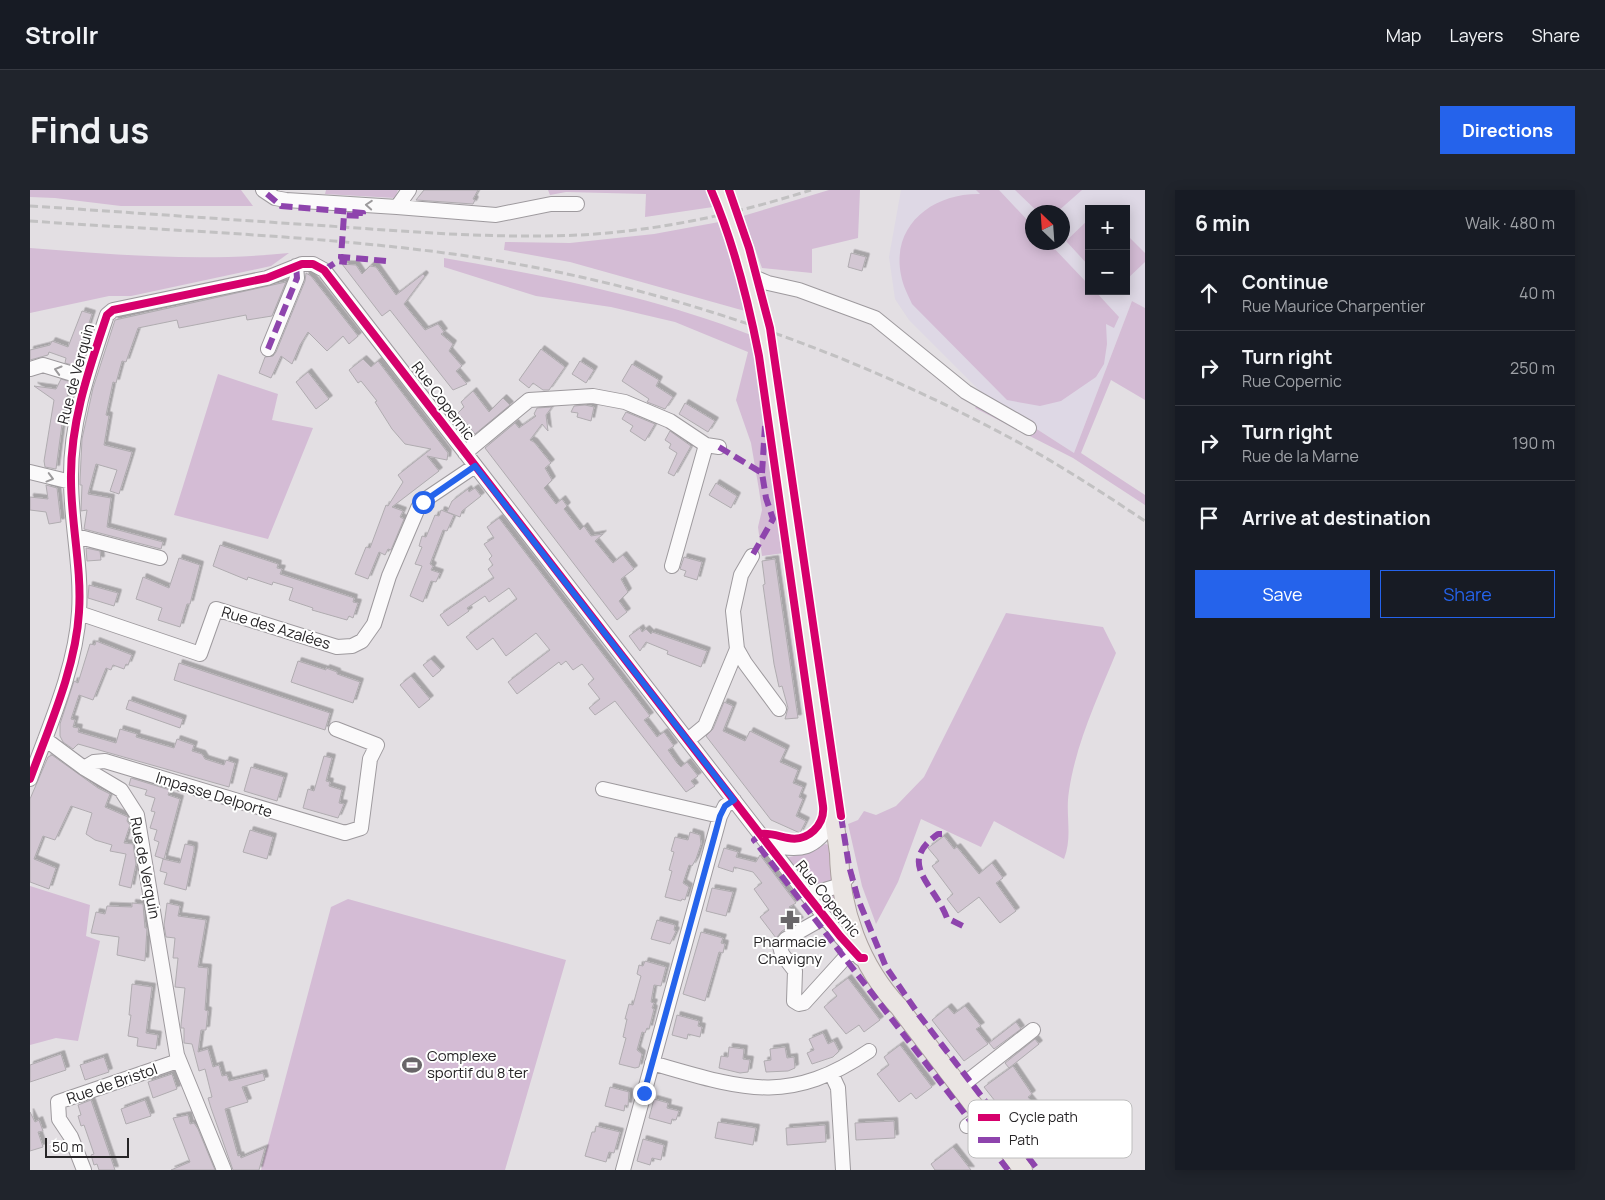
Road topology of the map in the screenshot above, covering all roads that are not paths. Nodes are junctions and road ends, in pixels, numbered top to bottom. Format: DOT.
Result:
graph roads {
  1 [pos="408,190"];
  2 [pos="720,191"];
  3 [pos="265,192"];
  4 [pos="577,204"];
  5 [pos="398,207"];
  6 [pos="313,264"];
  7 [pos="296,266"];
  8 [pos="749,275"];
  9 [pos="268,349"];
  10 [pos="30,369"];
  11 [pos="86,378"];
  12 [pos="1029,428"];
  13 [pos="465,453"];
  14 [pos="475,466"];
  15 [pos="30,472"];
  16 [pos="71,482"];
  17 [pos="76,536"];
  18 [pos="752,556"];
  19 [pos="160,558"];
  20 [pos="672,566"];
  21 [pos="79,613"];
  22 [pos="737,649"];
  23 [pos="779,709"];
  24 [pos="336,730"];
  25 [pos="45,739"];
  26 [pos="688,740"];
  27 [pos="84,768"];
  28 [pos="132,770"];
  29 [pos="30,779"];
  30 [pos="603,789"];
  31 [pos="123,792"];
  32 [pos="734,800"];
  33 [pos="720,816"];
  34 [pos="834,819"];
  35 [pos="768,844"];
  36 [pos="845,880"];
  37 [pos="808,895"];
  38 [pos="825,917"];
  39 [pos="858,954"];
  40 [pos="892,987"];
  41 [pos="898,1006"];
  42 [pos="1033,1030"];
  43 [pos="869,1051"];
  44 [pos="178,1060"];
  45 [pos="652,1064"];
  46 [pos="830,1073"];
  47 [pos="960,1088"];
  48 [pos="970,1100"];
  49 [pos="1014,1158"];
  50 [pos="84,1170"];
  51 [pos="224,1170"];
  52 [pos="623,1170"];
  53 [pos="843,1170"];
  54 [pos="1023,1170"];
  1 -- 5 [label="street"];
  2 -- 8 [label="main road, bridge"];
  5 -- 3 [label="street, one-way"];
  4 -- 5 [label="street"];
  6 -- 7 [label="street, Rue de Verquin"];
  6 -- 13 [label="street, Rue Copernic"];
  7 -- 9 [label="street"];
  7 -- 11 [label="street, Rue de Verquin"];
  8 -- 12 [label="street"];
  8 -- 34 [label="main road, bridge"];
  11 -- 10 [label="street, one-way"];
  11 -- 16 [label="street, Rue de Verquin"];
  13 -- 14 [label="street, Rue Copernic"];
  13 -- 20 [label="street"];
  14 -- 21 [label="street, Rue des Azalées"];
  14 -- 26 [label="street, Rue Copernic"];
  15 -- 16 [label="street, one-way"];
  16 -- 17 [label="street, Rue de Verquin"];
  17 -- 19 [label="street"];
  17 -- 21 [label="street, Rue de Verquin"];
  18 -- 22 [label="street"];
  21 -- 25 [label="street, Rue de Verquin"];
  22 -- 23 [label="street"];
  22 -- 26 [label="street"];
  24 -- 28 [label="street, Impasse Delporte"];
  25 -- 27 [label="street, Rue de Verquin"];
  25 -- 29 [label="street"];
  26 -- 32 [label="street, Rue Copernic"];
  27 -- 28 [label="street, Impasse Delporte"];
  27 -- 31 [label="street, Rue de Verquin"];
  28 -- 31 [label="street"];
  30 -- 33 [label="street"];
  31 -- 44 [label="street, Rue de Verquin"];
  32 -- 33 [label="street"];
  32 -- 35 [label="street, Rue Copernic"];
  33 -- 45 [label="street"];
  34 -- 35 [label="street"];
  34 -- 36 [label="main road"];
  35 -- 37 [label="street, Rue Copernic"];
  36 -- 37 [label="street"];
  36 -- 39 [label="main road"];
  36 -- 40 [label="main road"];
  37 -- 38 [label="street, Rue Copernic"];
  38 -- 39 [label="street, Rue Copernic"];
  38 -- 39 [label="street"];
  39 -- 40 [label="main road"];
  39 -- 41 [label="main road"];
  40 -- 41 [label="main road"];
  41 -- 47 [label="main road"];
  42 -- 47 [label="street"];
  43 -- 46 [label="street"];
  44 -- 50 [label="street, Rue de Bristol"];
  44 -- 51 [label="street, Rue de Verquin"];
  45 -- 46 [label="street"];
  45 -- 52 [label="street"];
  46 -- 53 [label="street"];
  47 -- 48 [label="main road"];
  49 -- 54 [label="main road"];
}
